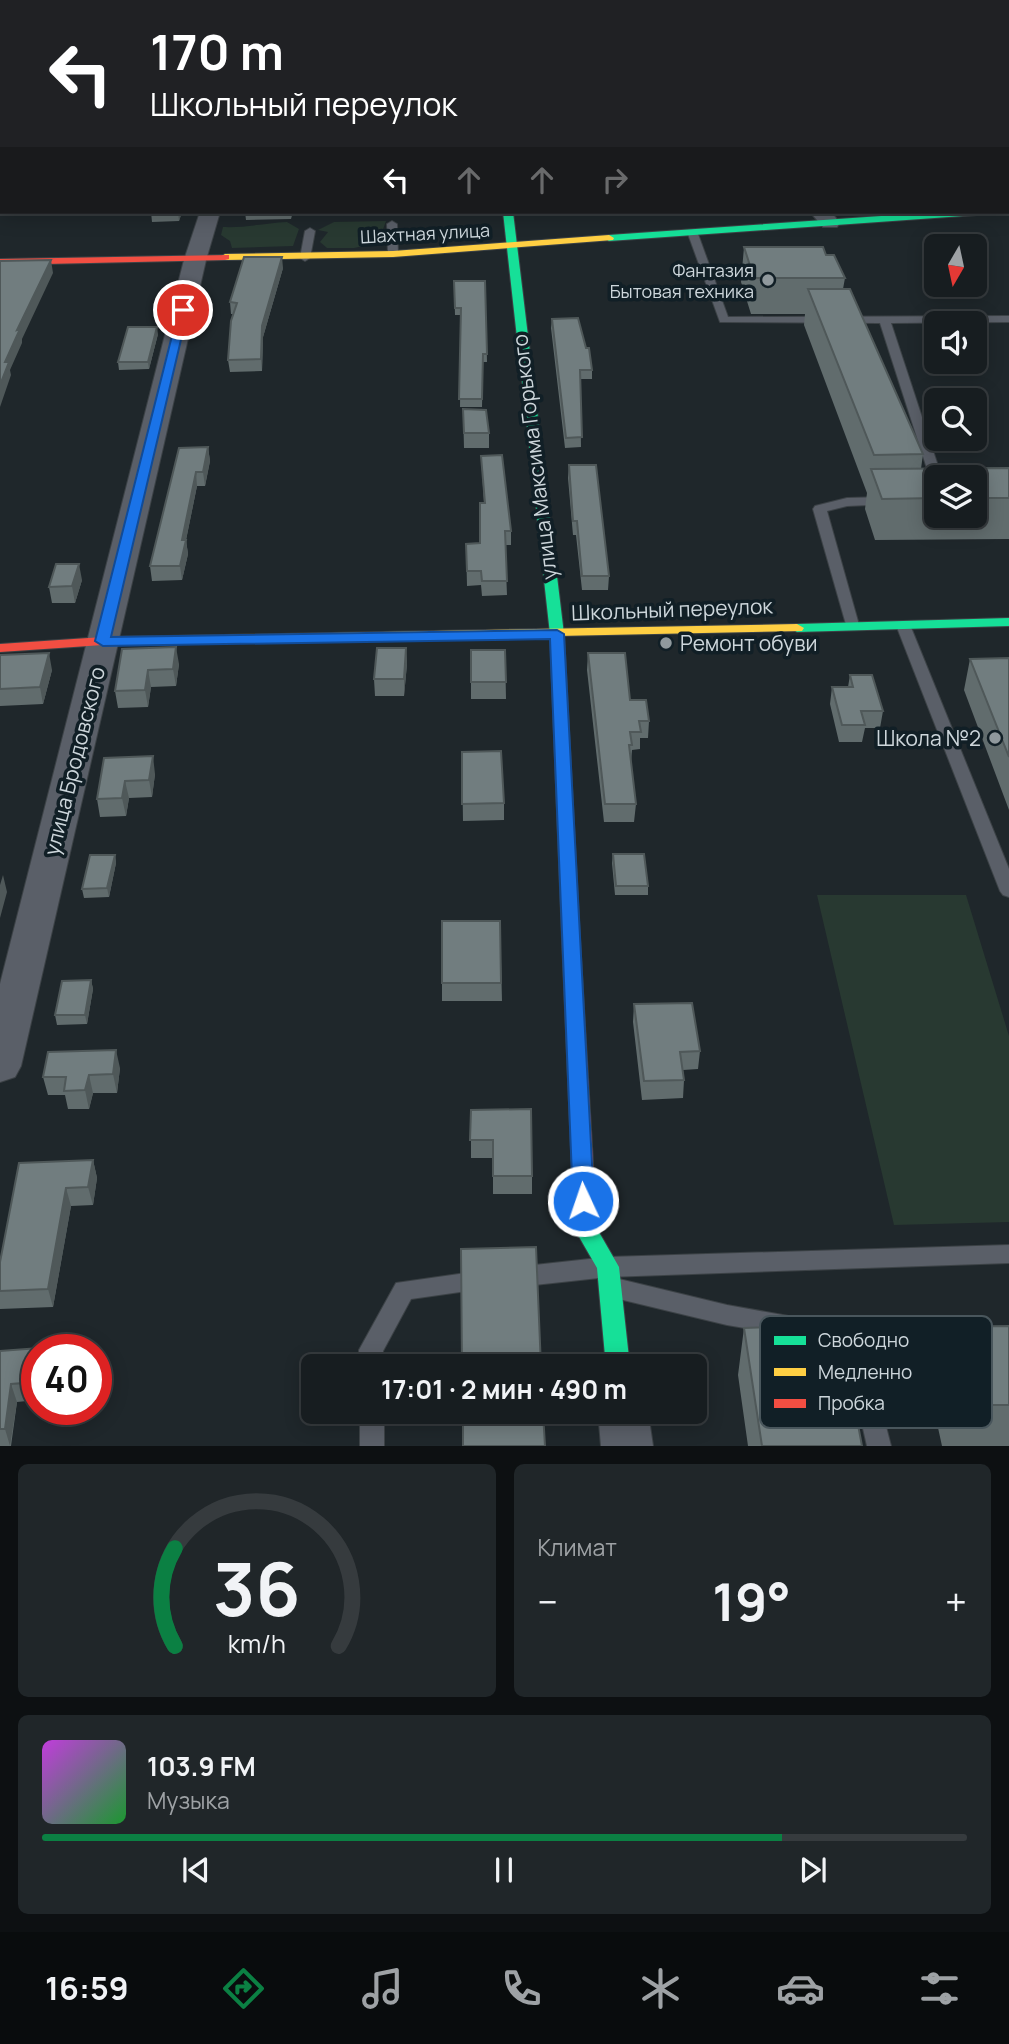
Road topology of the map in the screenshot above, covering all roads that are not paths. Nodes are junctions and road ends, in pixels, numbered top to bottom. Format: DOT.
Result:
graph roads {
  1 [pos="209,214"];
  2 [pos="508,214"];
  3 [pos="916,214"];
  4 [pos="825,217"];
  5 [pos="392,225"];
  6 [pos="310,231"];
  7 [pos="693,234"];
  8 [pos="510,247"];
  9 [pos="393,254"];
  10 [pos="304,258"];
  11 [pos="195,260"];
  12 [pos="0,262"];
  13 [pos="884,318"];
  14 [pos="1009,319"];
  15 [pos="932,465"];
  16 [pos="898,501"];
  17 [pos="1009,622"];
  18 [pos="852,625"];
  19 [pos="903,625"];
  20 [pos="557,634"];
  21 [pos="103,641"];
  22 [pos="0,648"];
  23 [pos="1009,891"];
  24 [pos="0,1066"];
  25 [pos="1009,1254"];
  26 [pos="609,1277"];
  27 [pos="760,1320"];
  28 [pos="371,1354"];
  29 [pos="617,1354"];
  30 [pos="372,1424"];
  31 [pos="624,1424"];
  32 [pos="875,1428"];
  33 [pos="372,1446"];
  34 [pos="627,1446"];
  35 [pos="879,1446"];
  1 -- 11 [label="street, улица Бродовского"];
  2 -- 8 [label="street, улица Максима Горького"];
  3 -- 4 [label="street, Шахтная улица"];
  4 -- 7 [label="street, Шахтная улица"];
  5 -- 9 [label="lane"];
  6 -- 10 [label="lane"];
  7 -- 8 [label="street, Шахтная улица"];
  7 -- 13 [label="lane"];
  8 -- 9 [label="street, Шахтная улица"];
  8 -- 20 [label="street, улица Максима Горького"];
  9 -- 10 [label="street, Шахтная улица"];
  10 -- 11 [label="street, Шахтная улица"];
  11 -- 12 [label="street, Шахтная улица"];
  11 -- 21 [label="street, улица Бродовского"];
  13 -- 14 [label="lane"];
  13 -- 15 [label="lane"];
  16 -- 18 [label="lane"];
  17 -- 19 [label="street, Школьный переулок"];
  18 -- 19 [label="street, Школьный переулок"];
  18 -- 20 [label="street, Школьный переулок"];
  19 -- 23 [label="lane"];
  20 -- 21 [label="street, Школьный переулок"];
  20 -- 26 [label="street, улица Максима Горького"];
  21 -- 22 [label="street, Школьный переулок"];
  21 -- 24 [label="street, улица Бродовского"];
  25 -- 26 [label="lane"];
  26 -- 27 [label="lane"];
  26 -- 28 [label="lane"];
  26 -- 29 [label="street, улица Максима Горького"];
  30 -- 33 [label="lane"];
  31 -- 34 [label="street"];
  32 -- 35 [label="lane"];
}
